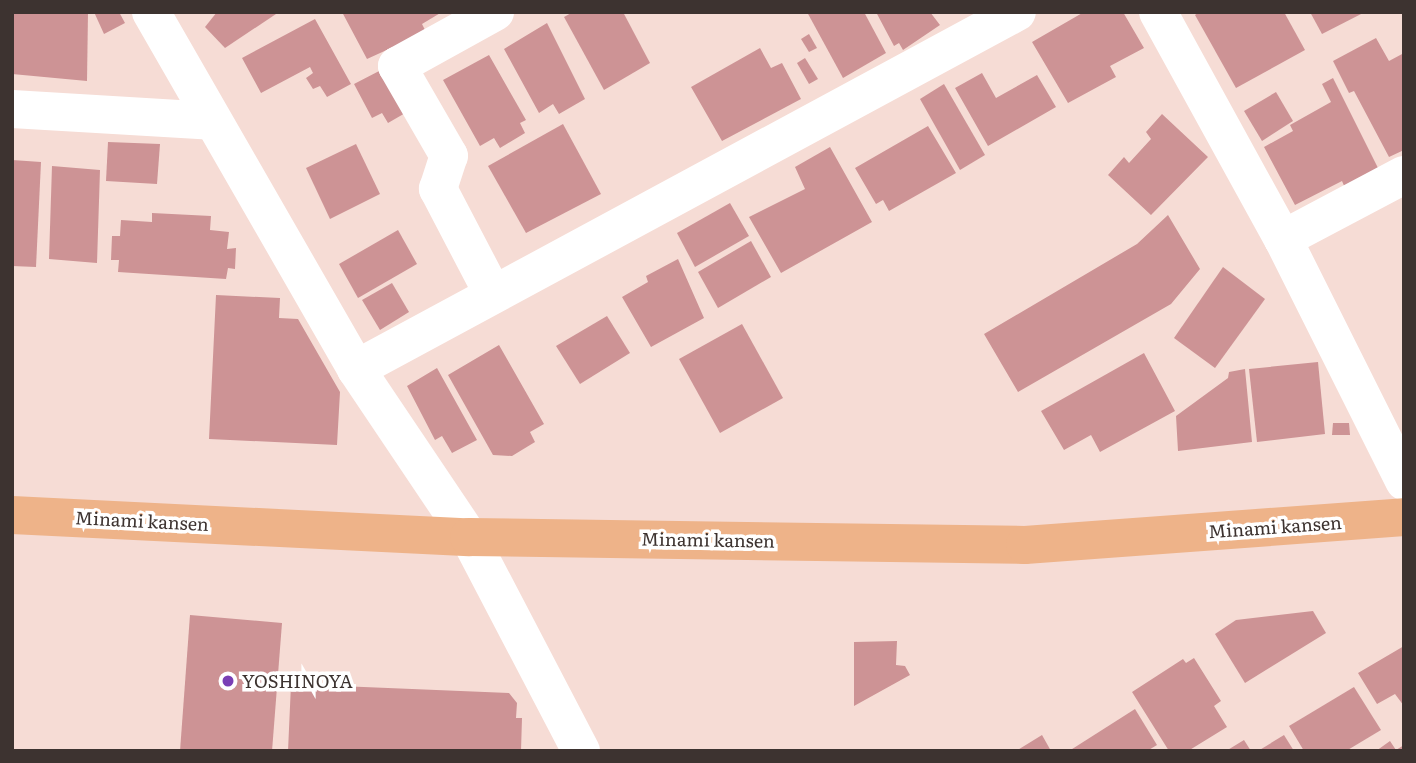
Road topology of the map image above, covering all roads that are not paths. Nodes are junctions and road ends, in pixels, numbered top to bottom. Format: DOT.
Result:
graph roads {
  1 [pos="495,12"];
  2 [pos="1017,12"];
  3 [pos="1158,12"];
  4 [pos="156,15"];
  5 [pos="12,109"];
  6 [pos="212,121"];
  7 [pos="1404,175"];
  8 [pos="1283,240"];
  9 [pos="494,294"];
  10 [pos="356,369"];
  11 [pos="1404,481"];
  12 [pos="12,515"];
  13 [pos="1404,517"];
  14 [pos="469,537"];
  15 [pos="581,751"];
  1 -- 9 [label="street"];
  2 -- 9 [label="street"];
  3 -- 8 [label="street"];
  4 -- 6 [label="street"];
  5 -- 6 [label="street"];
  6 -- 10 [label="street"];
  7 -- 8 [label="street"];
  8 -- 11 [label="street"];
  9 -- 10 [label="street"];
  10 -- 14 [label="street"];
  12 -- 14 [label="main road, Minami kansen"];
  13 -- 14 [label="main road, Minami kansen"];
  14 -- 15 [label="street"];
}
